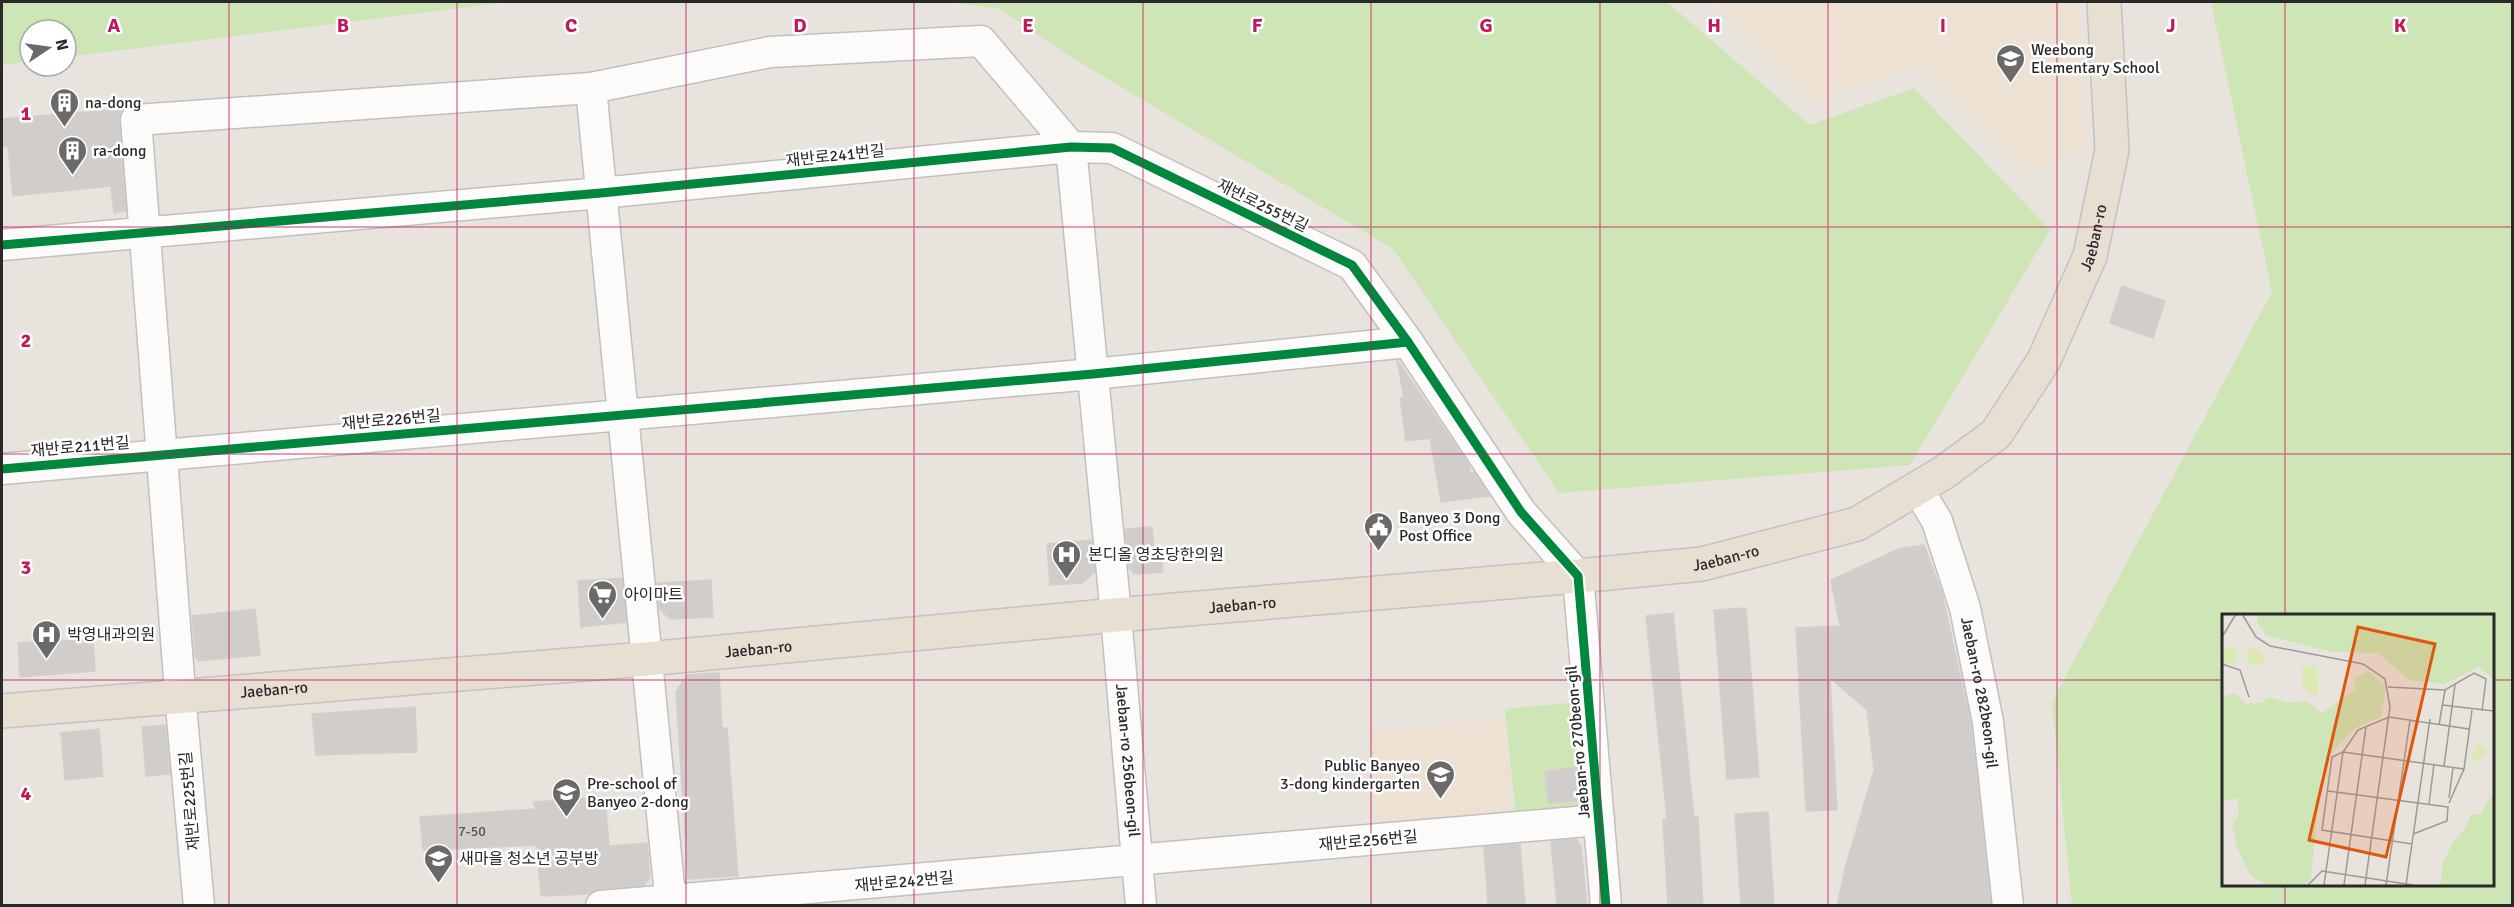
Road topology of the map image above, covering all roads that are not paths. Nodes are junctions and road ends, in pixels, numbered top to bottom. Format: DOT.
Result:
graph roads {
  1 [pos="2104,2"];
  2 [pos="591,88"];
  3 [pos="1071,147"];
  4 [pos="601,193"];
  5 [pos="145,232"];
  6 [pos="2,245"];
  7 [pos="1408,342"];
  8 [pos="1093,374"];
  9 [pos="623,414"];
  10 [pos="162,454"];
  11 [pos="2,469"];
  12 [pos="1917,488"];
  13 [pos="1578,576"];
  14 [pos="1116,615"];
  15 [pos="646,659"];
  16 [pos="180,696"];
  17 [pos="2,711"];
  18 [pos="1599,820"];
  19 [pos="1137,861"];
  20 [pos="670,903"];
  21 [pos="199,906"];
  22 [pos="601,906"];
  23 [pos="1141,906"];
  24 [pos="1606,906"];
  25 [pos="2008,906"];
  1 -- 12 [label="main road, Jaeban-ro"];
  2 -- 3 [label="street"];
  2 -- 4 [label="street"];
  2 -- 5 [label="street"];
  3 -- 4 [label="street, 재반로241번길"];
  3 -- 7 [label="street, 재반로255번길"];
  3 -- 8 [label="street"];
  4 -- 5 [label="street"];
  4 -- 9 [label="street"];
  5 -- 6 [label="street"];
  5 -- 10 [label="street"];
  7 -- 8 [label="street"];
  7 -- 13 [label="street, 재반로255번길"];
  8 -- 9 [label="street"];
  8 -- 14 [label="street"];
  9 -- 10 [label="street, 재반로226번길"];
  9 -- 15 [label="street"];
  10 -- 11 [label="street, 재반로211번길"];
  10 -- 16 [label="street"];
  12 -- 13 [label="main road, Jaeban-ro"];
  12 -- 25 [label="street, Jaeban-ro 282beon-gil"];
  13 -- 14 [label="main road, Jaeban-ro"];
  13 -- 18 [label="street, Jaeban-ro 270beon-gil"];
  14 -- 15 [label="main road, Jaeban-ro"];
  14 -- 19 [label="street, Jaeban-ro 256beon-gil"];
  15 -- 16 [label="main road, Jaeban-ro"];
  15 -- 20 [label="street"];
  16 -- 17 [label="main road, Jaeban-ro"];
  16 -- 21 [label="street, 재반로225번길"];
  18 -- 19 [label="street, 재반로256번길"];
  18 -- 24 [label="street, Jaeban-ro 270beon-gil"];
  19 -- 20 [label="street, 재반로242번길"];
  19 -- 23 [label="street, Jaeban-ro 256beon-gil"];
  20 -- 22 [label="street, 재반로242번길"];
}
